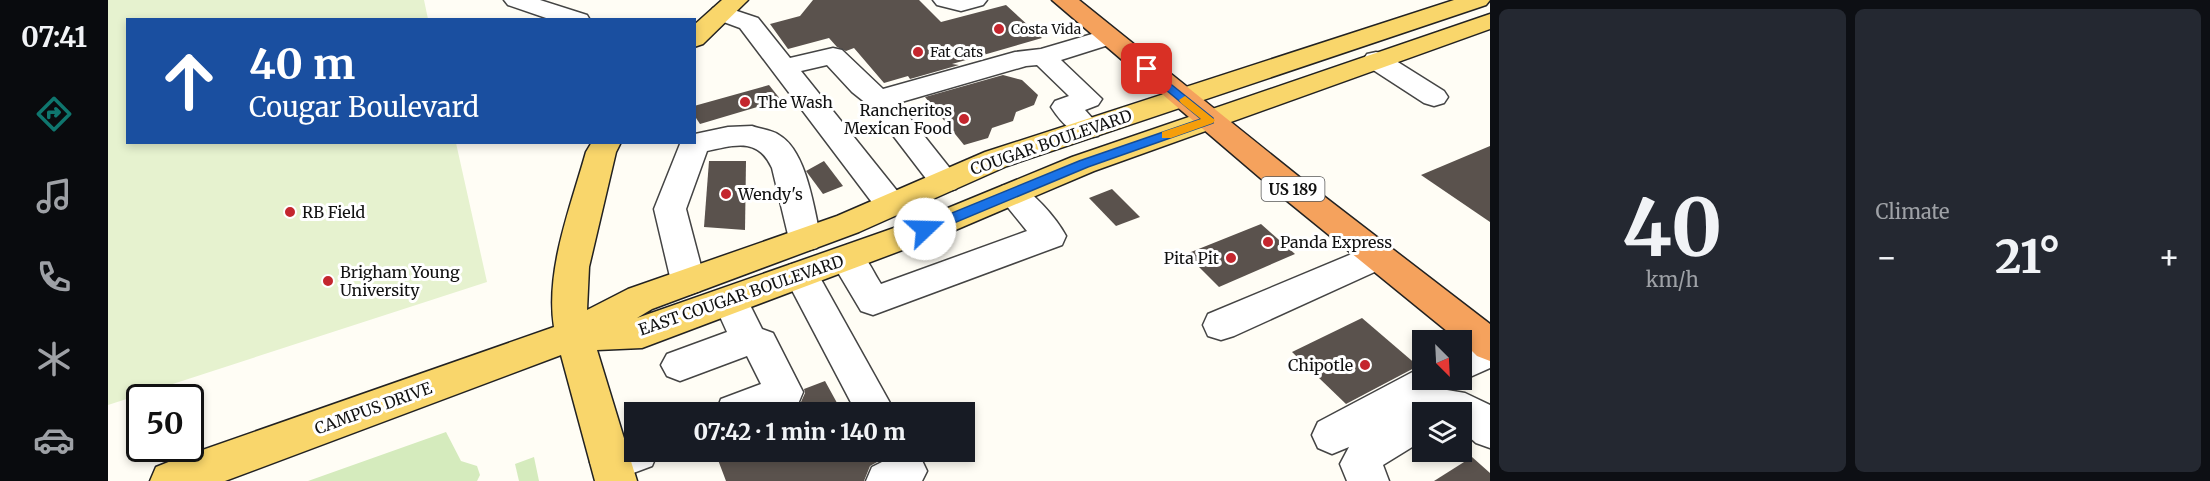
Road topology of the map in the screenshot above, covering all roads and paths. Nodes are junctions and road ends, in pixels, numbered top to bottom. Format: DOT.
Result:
graph roads {
  1 [pos="516,0"];
  2 [pos="945,0"];
  3 [pos="975,0"];
  4 [pos="1064,0"];
  5 [pos="1478,0"];
  6 [pos="729,7"];
  7 [pos="556,11"];
  8 [pos="573,18"];
  9 [pos="1490,21"];
  10 [pos="696,37"];
  11 [pos="1109,37"];
  12 [pos="1043,57"];
  13 [pos="1376,60"];
  14 [pos="785,68"];
  15 [pos="1182,97"];
  16 [pos="1434,97"];
  17 [pos="880,99"];
  18 [pos="1209,120"];
  19 [pos="1088,129"];
  20 [pos="698,138"];
  21 [pos="695,144"];
  22 [pos="604,147"];
  23 [pos="945,181"];
  24 [pos="1023,189"];
  25 [pos="880,209"];
  26 [pos="805,239"];
  27 [pos="1378,256"];
  28 [pos="847,259"];
  29 [pos="801,275"];
  30 [pos="688,281"];
  31 [pos="731,301"];
  32 [pos="1221,325"];
  33 [pos="574,335"];
  34 [pos="749,340"];
  35 [pos="1490,347"];
  36 [pos="1472,358"];
  37 [pos="680,365"];
  38 [pos="1415,390"];
  39 [pos="760,402"];
  40 [pos="871,402"];
  41 [pos="1412,426"];
  42 [pos="1332,435"];
  43 [pos="902,462"];
  44 [pos="622,465"];
  45 [pos="1360,475"];
  46 [pos="171,481"];
  47 [pos="887,481"];
  1 -- 7 [label="street"];
  2 -- 3 [label="street"];
  4 -- 11 [label="highway, US 189"];
  5 -- 15 [label="main road, COUGAR BOULEVARD"];
  6 -- 10 [label="main road"];
  6 -- 14 [label="street"];
  7 -- 8 [label="street"];
  9 -- 13 [label="main road, COUGAR BOULEVARD"];
  11 -- 12 [label="street"];
  11 -- 15 [label="highway, US 189"];
  12 -- 17 [label="street"];
  12 -- 19 [label="street"];
  13 -- 16 [label="street"];
  13 -- 18 [label="main road, COUGAR BOULEVARD"];
  14 -- 17 [label="street"];
  14 -- 25 [label="street"];
  15 -- 18 [label="highway, US 189"];
  15 -- 19 [label="main road, COUGAR BOULEVARD"];
  17 -- 23 [label="street"];
  18 -- 24 [label="main road, COUGAR BOULEVARD"];
  18 -- 27 [label="highway, US 189"];
  19 -- 23 [label="main road, COUGAR BOULEVARD"];
  20 -- 26 [label="street"];
  21 -- 30 [label="street"];
  22 -- 33 [label="main road"];
  23 -- 25 [label="main road, COUGAR BOULEVARD"];
  24 -- 28 [label="main road, EAST COUGAR BOULEVARD"];
  24 -- 28 [label="street"];
  25 -- 26 [label="main road, EAST COUGAR BOULEVARD"];
  26 -- 30 [label="main road, EAST COUGAR BOULEVARD"];
  27 -- 32 [label="street"];
  27 -- 35 [label="highway, US 189"];
  28 -- 29 [label="main road, EAST COUGAR BOULEVARD"];
  29 -- 31 [label="main road, EAST COUGAR BOULEVARD"];
  29 -- 40 [label="street"];
  30 -- 33 [label="main road, EAST COUGAR BOULEVARD"];
  31 -- 33 [label="main road, EAST COUGAR BOULEVARD"];
  31 -- 34 [label="street"];
  33 -- 44 [label="main road"];
  33 -- 46 [label="main road, CAMPUS DRIVE"];
  34 -- 37 [label="street"];
  34 -- 39 [label="street"];
  35 -- 36 [label="street"];
  38 -- 42 [label="street"];
  41 -- 45 [label="street"];
  43 -- 47 [label="street"];
}
